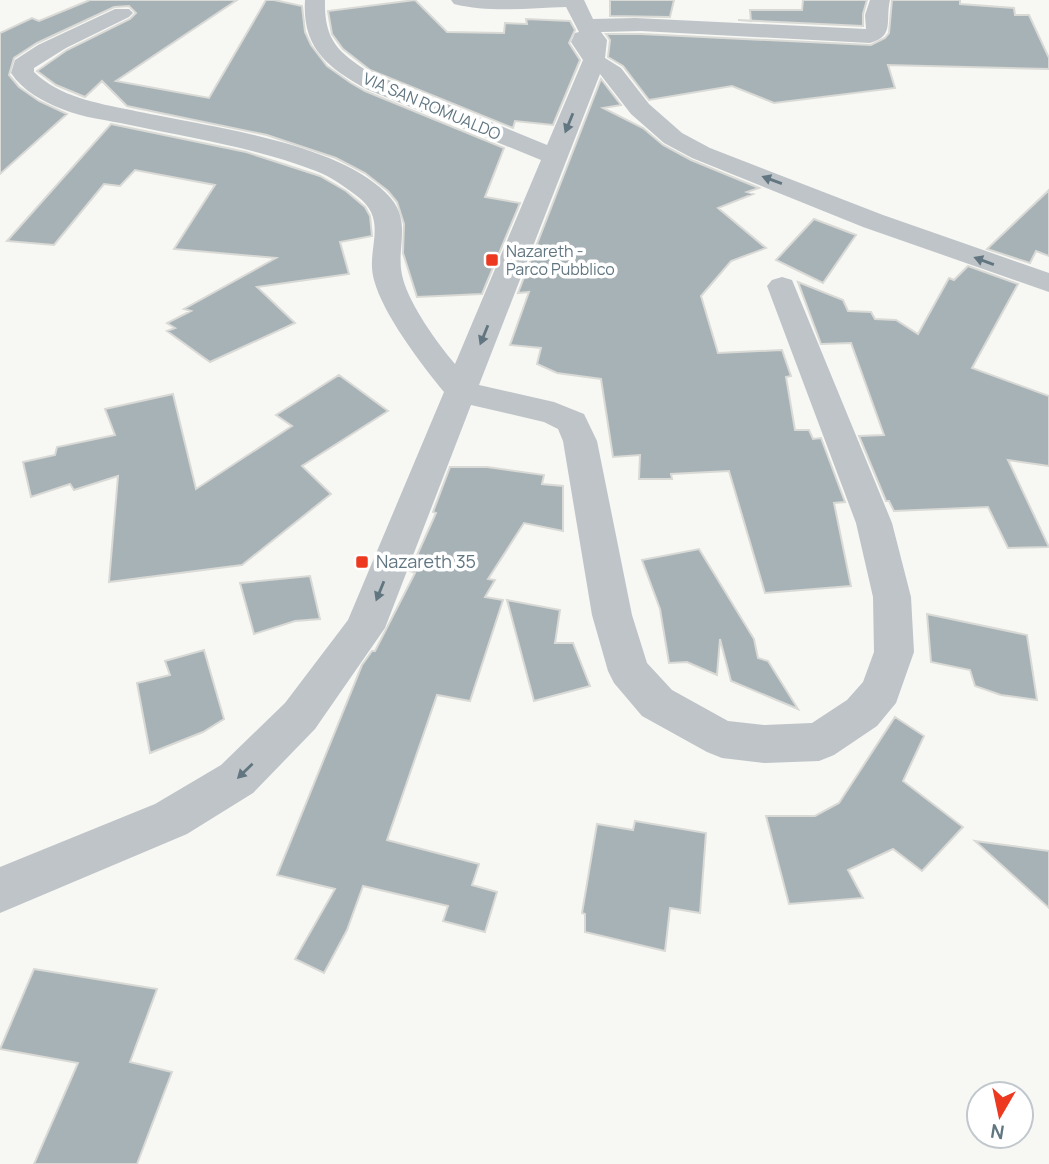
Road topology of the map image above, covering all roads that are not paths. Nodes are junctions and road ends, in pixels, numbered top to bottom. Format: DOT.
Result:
graph roads {
  1 [pos="315,0"];
  2 [pos="461,0"];
  3 [pos="574,0"];
  4 [pos="880,0"];
  5 [pos="122,13"];
  6 [pos="589,43"];
  7 [pos="555,157"];
  8 [pos="1049,283"];
  9 [pos="782,286"];
  10 [pos="461,392"];
  11 [pos="0,890"];
  1 -- 7 [label="street, VIA SAN ROMUALDO"];
  2 -- 3 [label="street"];
  3 -- 6 [label="street"];
  4 -- 6 [label="street"];
  5 -- 10 [label="street"];
  6 -- 7 [label="street, one-way"];
  8 -- 6 [label="street, one-way"];
  7 -- 10 [label="street, one-way"];
  9 -- 10 [label="street"];
  10 -- 11 [label="street, one-way"];
}
